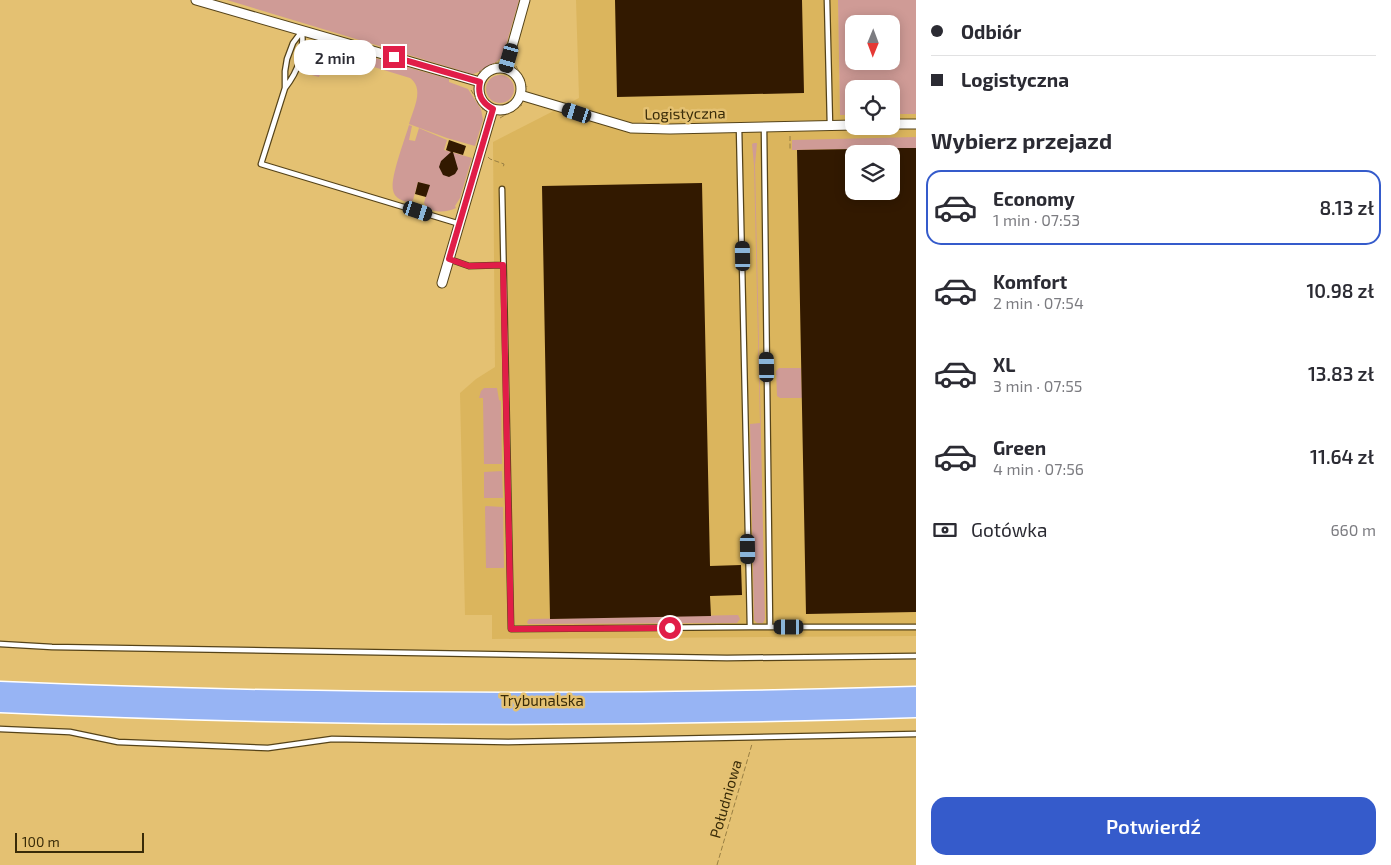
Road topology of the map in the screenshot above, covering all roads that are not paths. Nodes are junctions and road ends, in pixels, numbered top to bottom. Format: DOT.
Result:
graph roads {
  1 [pos="196,0"];
  2 [pos="525,0"];
  3 [pos="827,0"];
  4 [pos="302,31"];
  5 [pos="506,68"];
  6 [pos="480,82"];
  7 [pos="285,88"];
  8 [pos="520,96"];
  9 [pos="493,109"];
  10 [pos="900,124"];
  11 [pos="916,124"];
  12 [pos="845,125"];
  13 [pos="830,126"];
  14 [pos="764,127"];
  15 [pos="739,128"];
  16 [pos="502,190"];
  17 [pos="460,224"];
  18 [pos="449,259"];
  19 [pos="503,265"];
  20 [pos="442,283"];
  21 [pos="916,626"];
  22 [pos="750,627"];
  23 [pos="770,627"];
  24 [pos="0,644"];
  25 [pos="916,656"];
  26 [pos="0,690"];
  27 [pos="916,695"];
  28 [pos="0,704"];
  29 [pos="916,709"];
  30 [pos="0,729"];
  31 [pos="916,734"];
  1 -- 4 [label="street"];
  2 -- 5 [label="street"];
  3 -- 13 [label="lane"];
  4 -- 6 [label="street"];
  4 -- 7 [label="lane"];
  4 -- 7 [label="lane"];
  5 -- 6 [label="street"];
  5 -- 8 [label="street"];
  6 -- 9 [label="street"];
  7 -- 17 [label="lane"];
  8 -- 9 [label="street"];
  8 -- 15 [label="street, Logistyczna"];
  9 -- 17 [label="street"];
  10 -- 11 [label="street"];
  12 -- 13 [label="street, Logistyczna"];
  13 -- 14 [label="street, Logistyczna"];
  14 -- 15 [label="street, Logistyczna"];
  14 -- 23 [label="lane"];
  15 -- 22 [label="lane"];
  16 -- 19 [label="lane"];
  17 -- 18 [label="street"];
  18 -- 19 [label="lane"];
  18 -- 20 [label="street"];
  19 -- 22 [label="lane"];
  21 -- 23 [label="lane"];
  22 -- 23 [label="lane"];
  24 -- 25 [label="lane"];
  26 -- 27 [label="highway, Trybunalska"];
  28 -- 29 [label="highway, Trybunalska"];
  30 -- 31 [label="lane"];
}
